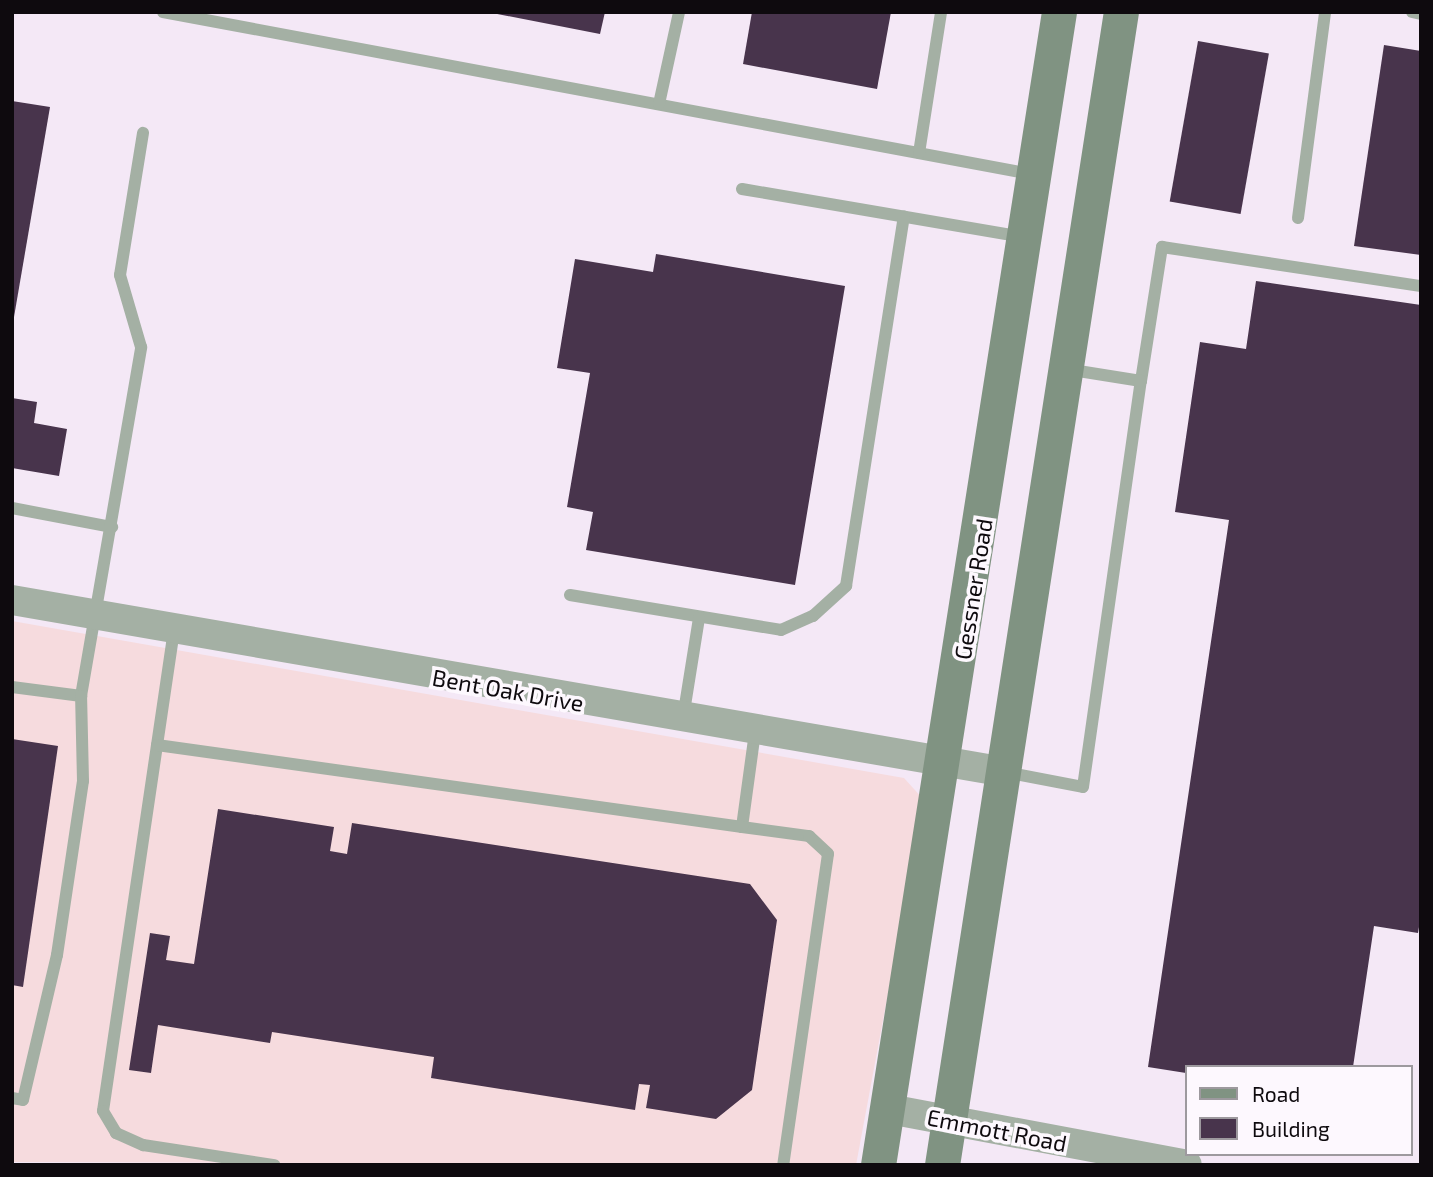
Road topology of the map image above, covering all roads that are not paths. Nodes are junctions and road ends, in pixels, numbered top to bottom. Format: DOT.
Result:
graph roads {
  1 [pos="163,12"];
  2 [pos="679,12"];
  3 [pos="941,12"];
  4 [pos="1059,12"];
  5 [pos="1121,12"];
  6 [pos="1325,12"];
  7 [pos="1412,12"];
  8 [pos="1421,14"];
  9 [pos="659,104"];
  10 [pos="143,133"];
  11 [pos="919,153"];
  12 [pos="1037,175"];
  13 [pos="1094,185"];
  14 [pos="742,190"];
  15 [pos="904,217"];
  16 [pos="1298,218"];
  17 [pos="1027,237"];
  18 [pos="1421,286"];
  19 [pos="1066,369"];
  20 [pos="1141,380"];
  21 [pos="12,508"];
  22 [pos="112,527"];
  23 [pos="570,596"];
  24 [pos="12,600"];
  25 [pos="98,616"];
  26 [pos="699,618"];
  27 [pos="174,630"];
  28 [pos="12,687"];
  29 [pos="82,696"];
  30 [pos="682,720"];
  31 [pos="755,732"];
  32 [pos="157,744"];
  33 [pos="946,762"];
  34 [pos="1005,772"];
  35 [pos="742,827"];
  36 [pos="12,1098"];
  37 [pos="889,1109"];
  38 [pos="950,1121"];
  39 [pos="274,1165"];
  40 [pos="783,1165"];
  41 [pos="878,1165"];
  42 [pos="942,1165"];
  43 [pos="1187,1165"];
  1 -- 9 [label="lane"];
  2 -- 9 [label="lane"];
  3 -- 11 [label="lane"];
  4 -- 12 [label="main road, Gessner Road"];
  5 -- 13 [label="main road"];
  6 -- 16 [label="lane"];
  7 -- 8 [label="lane"];
  9 -- 11 [label="lane"];
  10 -- 22 [label="lane"];
  11 -- 12 [label="lane"];
  12 -- 13 [label="main road"];
  12 -- 17 [label="main road, Gessner Road"];
  13 -- 19 [label="main road"];
  14 -- 15 [label="lane"];
  15 -- 17 [label="lane"];
  15 -- 26 [label="lane"];
  17 -- 33 [label="main road, Gessner Road"];
  18 -- 20 [label="lane"];
  19 -- 20 [label="lane"];
  19 -- 34 [label="main road"];
  20 -- 34 [label="lane"];
  21 -- 22 [label="lane"];
  22 -- 25 [label="lane"];
  23 -- 26 [label="lane"];
  24 -- 25 [label="street, Bent Oak Drive"];
  25 -- 27 [label="street, Bent Oak Drive"];
  25 -- 29 [label="lane"];
  26 -- 30 [label="lane"];
  27 -- 30 [label="street, Bent Oak Drive"];
  27 -- 32 [label="lane"];
  28 -- 29 [label="lane"];
  29 -- 36 [label="lane"];
  30 -- 31 [label="street, Bent Oak Drive"];
  31 -- 33 [label="street, Bent Oak Drive"];
  31 -- 35 [label="lane"];
  32 -- 35 [label="lane"];
  32 -- 39 [label="lane"];
  33 -- 34 [label="street, Bent Oak Drive"];
  33 -- 37 [label="main road, Gessner Road"];
  34 -- 38 [label="main road"];
  35 -- 40 [label="lane"];
  37 -- 38 [label="street, Emmott Road"];
  37 -- 41 [label="main road, Gessner Road"];
  38 -- 42 [label="main road"];
  38 -- 43 [label="street, Emmott Road"];
}
